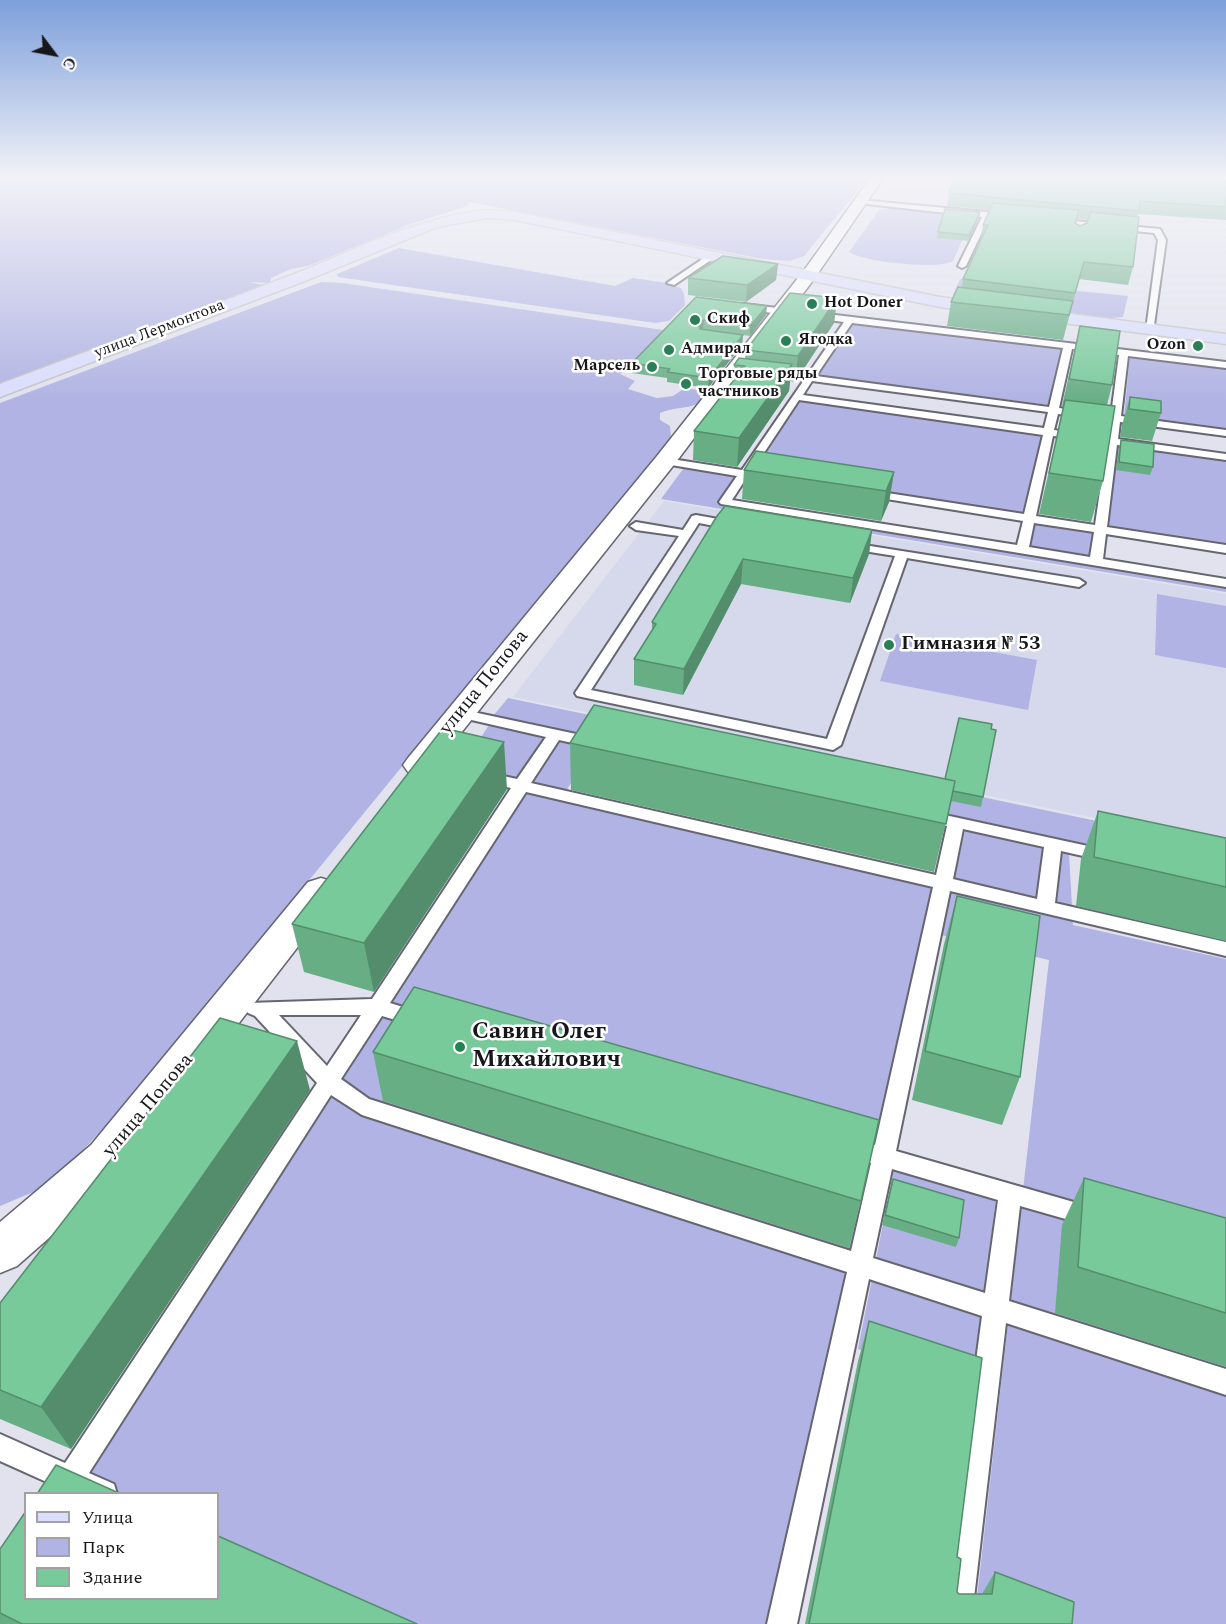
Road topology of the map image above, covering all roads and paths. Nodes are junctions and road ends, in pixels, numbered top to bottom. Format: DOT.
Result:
graph roads {
  1 [pos="361,253"];
  2 [pos="697,253"];
  3 [pos="824,253"];
  4 [pos="968,253"];
  5 [pos="1160,253"];
  6 [pos="713,256"];
  7 [pos="962,266"];
  8 [pos="808,276"];
  9 [pos="671,283"];
  10 [pos="731,306"];
  11 [pos="783,311"];
  12 [pos="850,319"];
  13 [pos="1150,330"];
  14 [pos="1226,339"];
  15 [pos="1068,346"];
  16 [pos="1124,353"];
  17 [pos="1226,365"];
  18 [pos="811,378"];
  19 [pos="792,387"];
  20 [pos="0,391"];
  21 [pos="800,393"];
  22 [pos="1054,410"];
  23 [pos="1116,418"];
  24 [pos="1049,433"];
  25 [pos="1226,433"];
  26 [pos="1113,441"];
  27 [pos="1226,457"];
  28 [pos="665,460"];
  29 [pos="744,473"];
  30 [pos="767,477"];
  31 [pos="861,492"];
  32 [pos="1029,518"];
  33 [pos="636,526"];
  34 [pos="753,529"];
  35 [pos="1102,530"];
  36 [pos="686,534"];
  37 [pos="833,542"];
  38 [pos="1226,549"];
  39 [pos="1022,550"];
  40 [pos="902,554"];
  41 [pos="1096,562"];
  42 [pos="1079,583"];
  43 [pos="1226,584"];
  44 [pos="459,713"];
  45 [pos="555,734"];
  46 [pos="612,747"];
  47 [pos="464,772"];
  48 [pos="521,786"];
  49 [pos="400,789"];
  50 [pos="933,818"];
  51 [pos="957,823"];
  52 [pos="1053,844"];
  53 [pos="1122,859"];
  54 [pos="342,864"];
  55 [pos="944,883"];
  56 [pos="1045,907"];
  57 [pos="1226,950"];
  58 [pos="247,1007"];
  59 [pos="377,1007"];
  60 [pos="441,1026"];
  61 [pos="328,1081"];
  62 [pos="827,1140"];
  63 [pos="884,1157"];
  64 [pos="1010,1194"];
  65 [pos="1114,1224"];
  66 [pos="0,1251"];
  67 [pos="860,1267"];
  68 [pos="996,1309"];
  69 [pos="1226,1382"];
  70 [pos="0,1447"];
  71 [pos="64,1486"];
  72 [pos="94,1492"];
  73 [pos="782,1624"];
  74 [pos="956,1624"];
  1 -- 20 [label="main road, улица Лермонтова"];
  2 -- 6 [label="main road, улица Лермонтова"];
  3 -- 8 [label="street, улица Попова"];
  4 -- 7 [label="lane"];
  5 -- 13 [label="lane"];
  6 -- 8 [label="main road, улица Лермонтова"];
  6 -- 9 [label="lane"];
  8 -- 11 [label="street, улица Попова"];
  8 -- 13 [label="main road, улица Лермонтова"];
  10 -- 11 [label="lane"];
  11 -- 12 [label="lane"];
  11 -- 28 [label="street, улица Попова"];
  12 -- 15 [label="lane"];
  12 -- 18 [label="lane"];
  13 -- 14 [label="main road, улица Лермонтова"];
  15 -- 16 [label="lane"];
  15 -- 22 [label="lane"];
  16 -- 17 [label="lane"];
  16 -- 23 [label="lane"];
  18 -- 21 [label="lane"];
  18 -- 22 [label="lane"];
  19 -- 21 [label="lane"];
  21 -- 24 [label="lane"];
  21 -- 29 [label="lane"];
  22 -- 23 [label="lane"];
  22 -- 24 [label="lane"];
  23 -- 25 [label="lane"];
  23 -- 26 [label="lane"];
  24 -- 26 [label="lane"];
  24 -- 32 [label="lane"];
  26 -- 27 [label="lane"];
  26 -- 35 [label="lane"];
  28 -- 29 [label="lane"];
  28 -- 44 [label="street, улица Попова"];
  29 -- 30 [label="lane"];
  29 -- 39 [label="lane"];
  31 -- 32 [label="lane"];
  32 -- 35 [label="lane"];
  32 -- 39 [label="lane"];
  33 -- 36 [label="lane"];
  34 -- 36 [label="lane"];
  35 -- 38 [label="lane"];
  35 -- 41 [label="lane"];
  36 -- 40 [label="lane"];
  37 -- 40 [label="lane"];
  39 -- 41 [label="lane"];
  40 -- 42 [label="lane"];
  41 -- 43 [label="lane"];
  44 -- 45 [label="lane"];
  44 -- 49 [label="street, улица Попова"];
  45 -- 46 [label="lane"];
  45 -- 48 [label="lane"];
  47 -- 48 [label="lane"];
  48 -- 55 [label="lane"];
  48 -- 59 [label="lane"];
  50 -- 51 [label="lane"];
  51 -- 52 [label="lane"];
  51 -- 55 [label="lane"];
  52 -- 53 [label="lane"];
  52 -- 56 [label="lane"];
  54 -- 58 [label="street, улица Попова"];
  55 -- 56 [label="lane"];
  55 -- 63 [label="lane"];
  56 -- 57 [label="lane"];
  58 -- 59 [label="lane"];
  58 -- 61 [label="lane"];
  58 -- 66 [label="street, улица Попова"];
  59 -- 60 [label="lane"];
  59 -- 61 [label="lane"];
  61 -- 67 [label="lane"];
  61 -- 71 [label="lane"];
  62 -- 63 [label="lane"];
  63 -- 64 [label="lane"];
  63 -- 67 [label="lane"];
  64 -- 65 [label="lane"];
  64 -- 68 [label="lane"];
  67 -- 68 [label="lane"];
  67 -- 73 [label="lane"];
  68 -- 69 [label="lane"];
  68 -- 74 [label="lane"];
  70 -- 71 [label="lane"];
  71 -- 72 [label="lane"];
}
